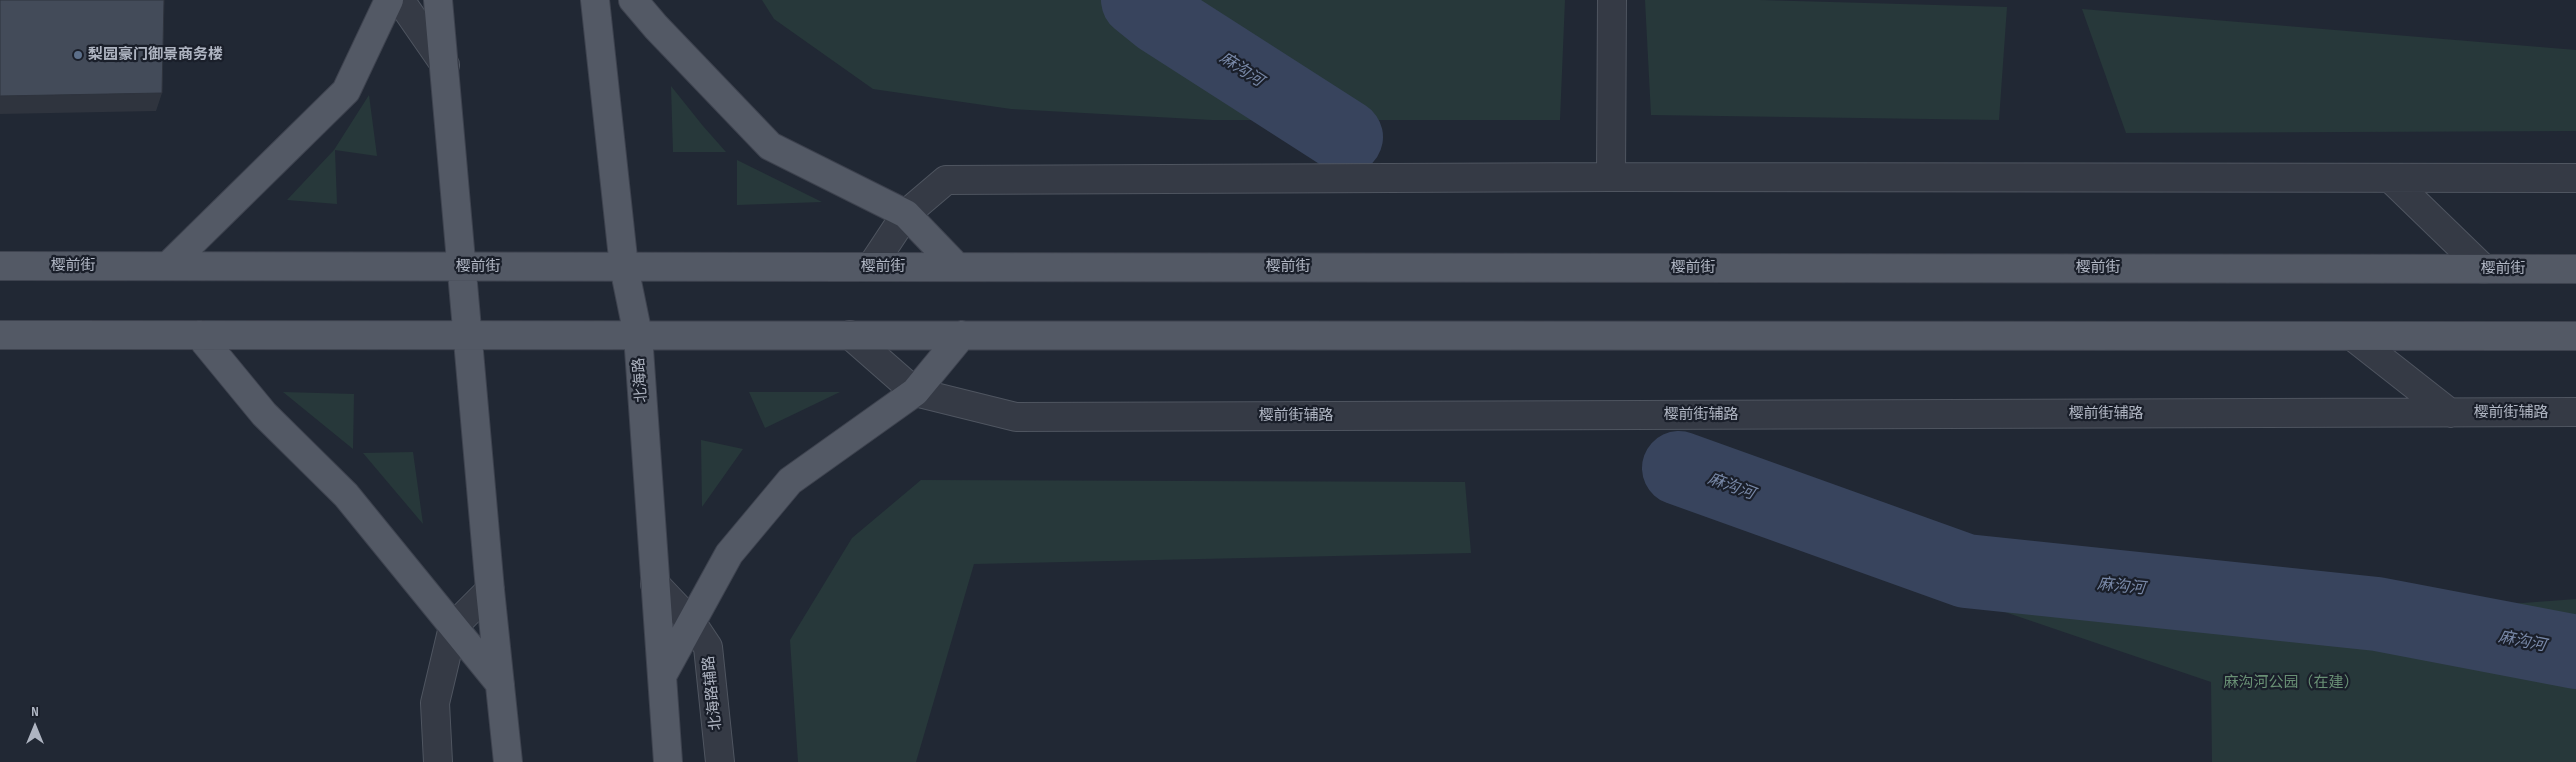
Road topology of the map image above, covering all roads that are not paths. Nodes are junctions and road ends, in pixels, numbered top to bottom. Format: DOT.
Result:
graph roads {
  1 [pos="389,0"];
  2 [pos="400,0"];
  3 [pos="438,0"];
  4 [pos="633,0"];
  5 [pos="1612,0"];
  6 [pos="598,5"];
  7 [pos="444,65"];
  8 [pos="1611,177"];
  9 [pos="2390,178"];
  10 [pos="2576,178"];
  11 [pos="906,214"];
  12 [pos="0,266"];
  13 [pos="168,266"];
  14 [pos="461,267"];
  15 [pos="624,267"];
  16 [pos="871,267"];
  17 [pos="957,267"];
  18 [pos="2484,269"];
  19 [pos="2576,269"];
  20 [pos="0,335"];
  21 [pos="199,335"];
  22 [pos="468,335"];
  23 [pos="638,335"];
  24 [pos="850,335"];
  25 [pos="962,335"];
  26 [pos="2352,336"];
  27 [pos="2576,336"];
  28 [pos="915,392"];
  29 [pos="2576,412"];
  30 [pos="2450,413"];
  31 [pos="655,584"];
  32 [pos="490,590"];
  33 [pos="692,622"];
  34 [pos="453,627"];
  35 [pos="662,676"];
  36 [pos="500,684"];
  37 [pos="438,762"];
  38 [pos="508,762"];
  39 [pos="668,762"];
  40 [pos="720,762"];
  1 -- 13 [label="main road"];
  2 -- 7 [label="street"];
  3 -- 7 [label="main road"];
  4 -- 11 [label="main road"];
  5 -- 8 [label="street"];
  6 -- 15 [label="main road, 北海路"];
  7 -- 14 [label="main road"];
  8 -- 9 [label="street"];
  8 -- 11 [label="street"];
  9 -- 10 [label="street"];
  9 -- 18 [label="street"];
  11 -- 16 [label="street"];
  11 -- 17 [label="main road"];
  12 -- 13 [label="main road, 樱前街"];
  13 -- 14 [label="main road, 樱前街"];
  14 -- 15 [label="main road, 樱前街"];
  14 -- 22 [label="main road"];
  15 -- 16 [label="main road, 樱前街"];
  15 -- 23 [label="main road, 北海路"];
  16 -- 17 [label="main road, 樱前街"];
  17 -- 18 [label="main road, 樱前街"];
  18 -- 19 [label="main road, 樱前街"];
  20 -- 21 [label="main road"];
  21 -- 22 [label="main road"];
  21 -- 34 [label="main road"];
  22 -- 23 [label="main road"];
  22 -- 32 [label="main road"];
  23 -- 24 [label="main road"];
  23 -- 31 [label="main road, 北海路"];
  24 -- 25 [label="main road"];
  24 -- 28 [label="street, 樱前街辅路"];
  25 -- 26 [label="main road"];
  25 -- 28 [label="main road"];
  26 -- 27 [label="main road"];
  26 -- 30 [label="street"];
  28 -- 30 [label="street, 樱前街辅路"];
  28 -- 33 [label="main road"];
  29 -- 30 [label="street, 樱前街辅路"];
  31 -- 33 [label="street, 北海路辅路"];
  31 -- 35 [label="main road, 北海路"];
  32 -- 34 [label="street"];
  32 -- 36 [label="main road"];
  33 -- 35 [label="main road"];
  33 -- 40 [label="street, 北海路辅路"];
  34 -- 36 [label="main road"];
  34 -- 37 [label="street"];
  35 -- 39 [label="main road, 北海路"];
  36 -- 38 [label="main road"];
}
